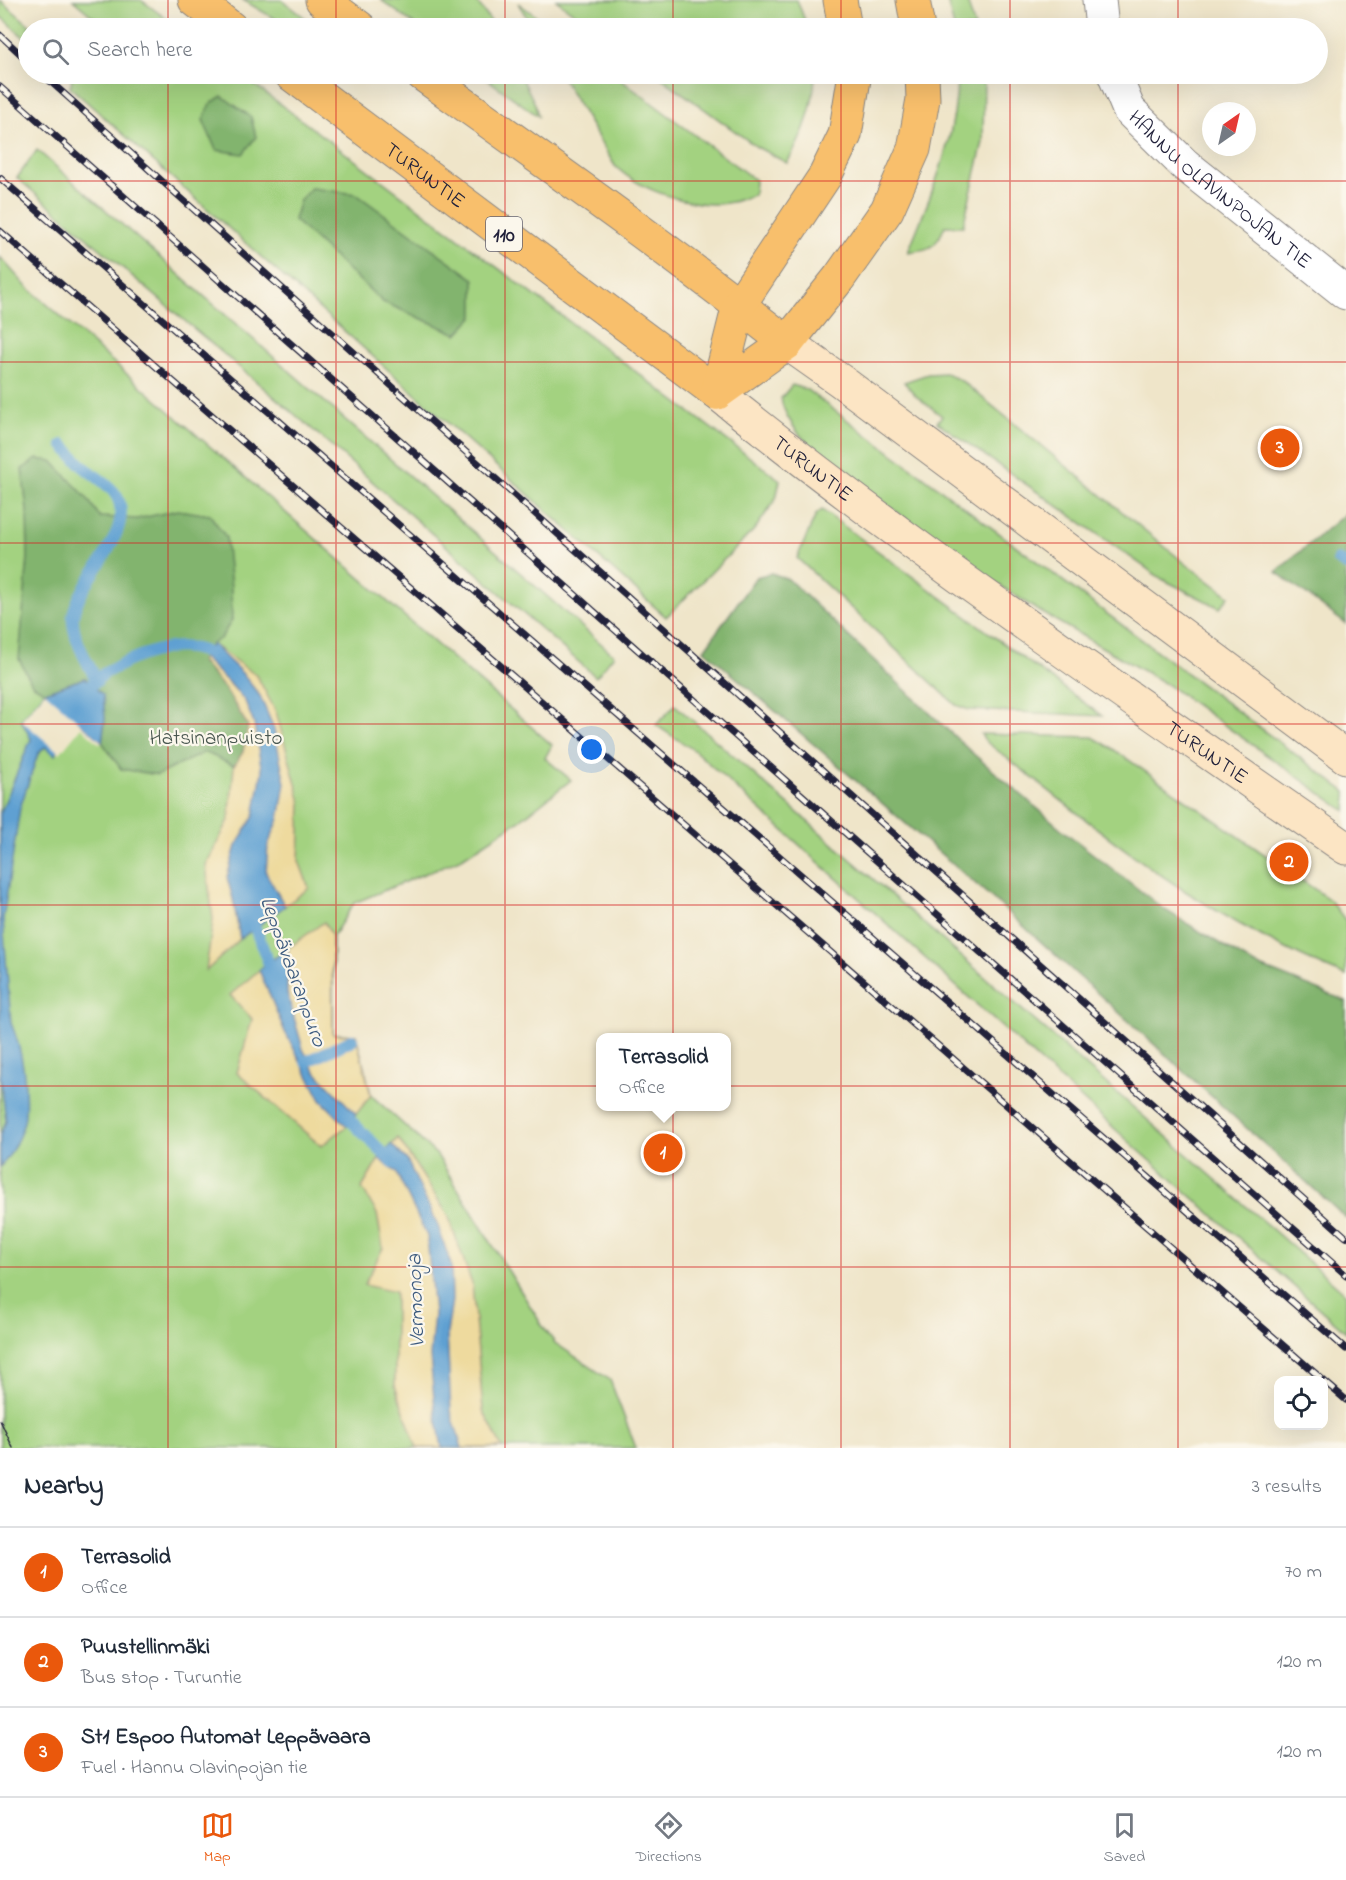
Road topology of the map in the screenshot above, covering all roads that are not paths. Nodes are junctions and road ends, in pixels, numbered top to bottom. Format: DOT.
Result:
graph roads {
  1 [pos="195,0"];
  2 [pos="322,0"];
  3 [pos="840,0"];
  4 [pos="914,0"];
  5 [pos="1099,0"];
  6 [pos="218,18"];
  7 [pos="346,18"];
  8 [pos="843,18"];
  9 [pos="917,18"];
  10 [pos="1101,18"];
  11 [pos="304,84"];
  12 [pos="437,84"];
  13 [pos="853,84"];
  14 [pos="922,84"];
  15 [pos="1118,84"];
  16 [pos="1346,292"];
  17 [pos="740,305"];
  18 [pos="787,343"];
  19 [pos="717,393"];
  20 [pos="1346,757"];
  21 [pos="1346,848"];
  1 -- 6 [label="main road"];
  2 -- 7 [label="main road"];
  3 -- 8 [label="main road"];
  4 -- 9 [label="main road"];
  5 -- 10 [label="street"];
  11 -- 19 [label="main road, TURUNTIE / 110"];
  12 -- 17 [label="main road"];
  13 -- 17 [label="main road"];
  14 -- 18 [label="main road"];
  15 -- 16 [label="street, HANNU OLAVINPOJAN TIE"];
  17 -- 18 [label="main road"];
  17 -- 19 [label="main road"];
  18 -- 19 [label="main road"];
  18 -- 20 [label="main road"];
  19 -- 21 [label="main road, TURUNTIE / 110"];
}
